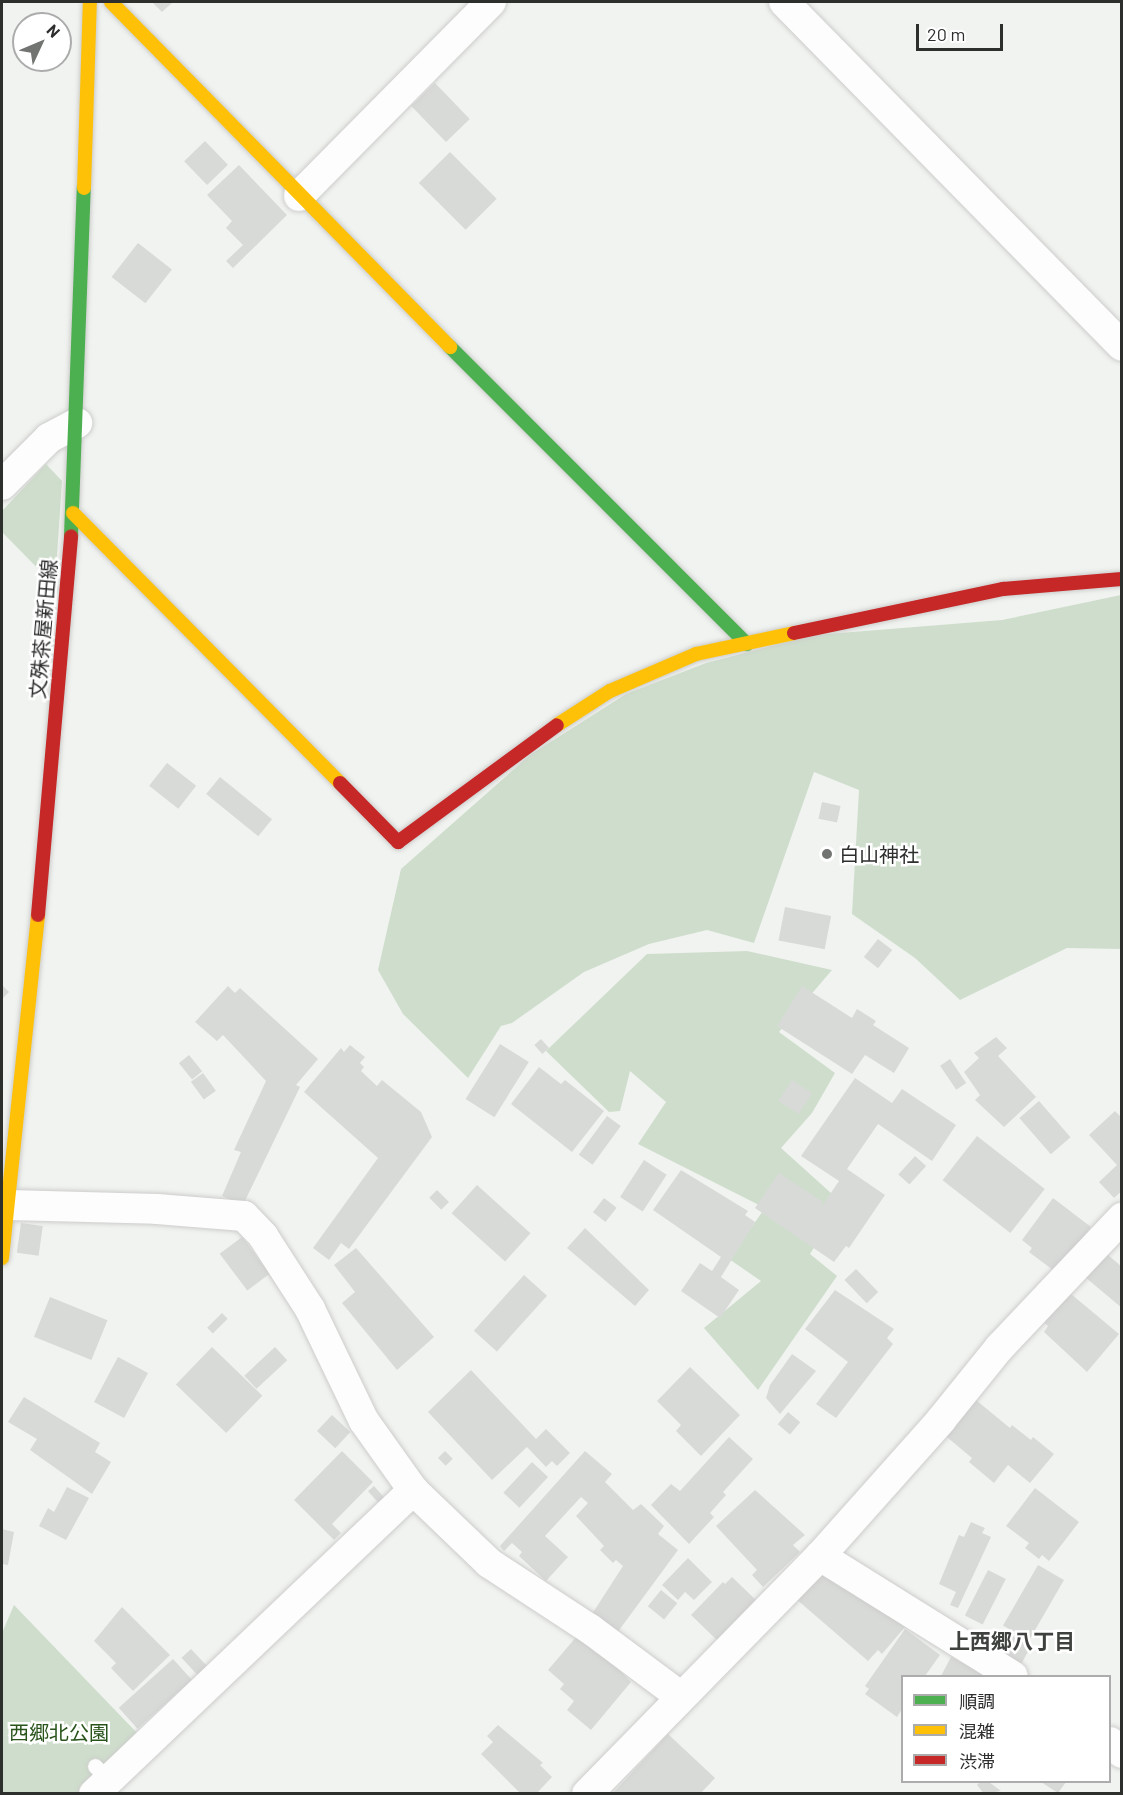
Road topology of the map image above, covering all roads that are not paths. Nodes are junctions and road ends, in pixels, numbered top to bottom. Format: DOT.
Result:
graph roads {
  1 [pos="90,2"];
  2 [pos="111,2"];
  3 [pos="491,2"];
  4 [pos="784,2"];
  5 [pos="299,196"];
  6 [pos="1122,346"];
  7 [pos="77,423"];
  8 [pos="2,485"];
  9 [pos="73,513"];
  10 [pos="1122,579"];
  11 [pos="747,644"];
  12 [pos="9,1119"];
  13 [pos="9,1205"];
  14 [pos="1122,1218"];
  15 [pos="2,1258"];
  16 [pos="413,1490"];
  17 [pos="820,1556"];
  18 [pos="1010,1675"];
  19 [pos="680,1696"];
  20 [pos="100,1780"];
  21 [pos="587,1794"];
  1 -- 7 [label="street, 文殊茶屋新田線"];
  2 -- 5 [label="street"];
  3 -- 5 [label="street"];
  4 -- 6 [label="street"];
  5 -- 11 [label="street"];
  7 -- 8 [label="street"];
  7 -- 9 [label="street, 文殊茶屋新田線"];
  9 -- 11 [label="street"];
  9 -- 12 [label="street, 文殊茶屋新田線"];
  10 -- 11 [label="street"];
  12 -- 13 [label="street, 文殊茶屋新田線"];
  13 -- 15 [label="street, 文殊茶屋新田線"];
  13 -- 16 [label="street"];
  14 -- 17 [label="street"];
  16 -- 19 [label="street"];
  16 -- 20 [label="street"];
  17 -- 18 [label="street"];
  17 -- 19 [label="street"];
  19 -- 21 [label="street"];
}
